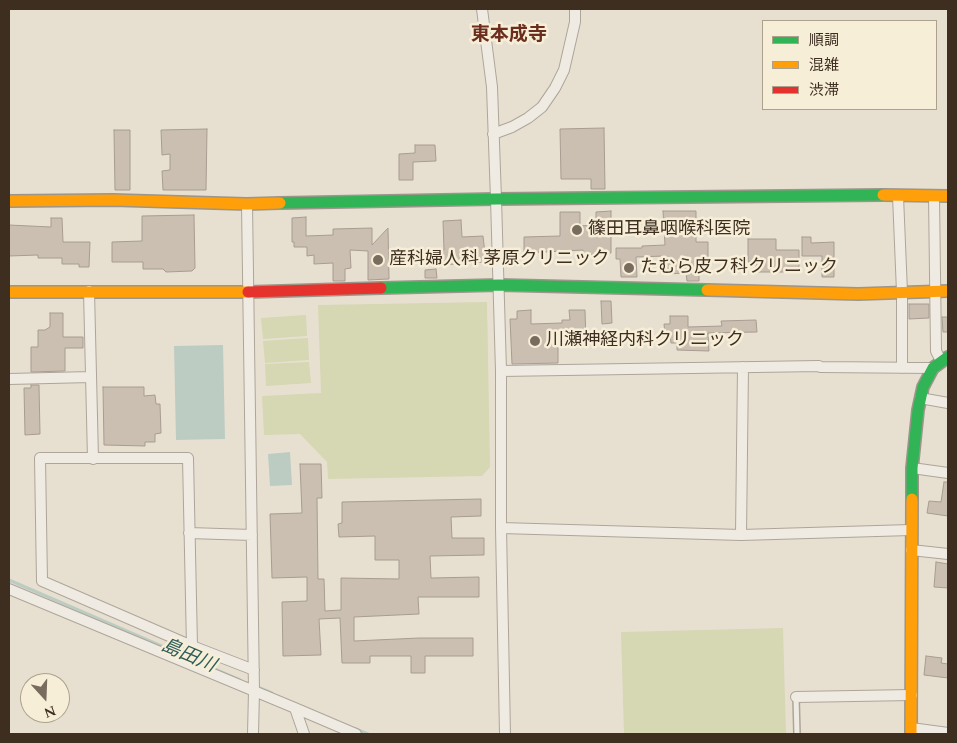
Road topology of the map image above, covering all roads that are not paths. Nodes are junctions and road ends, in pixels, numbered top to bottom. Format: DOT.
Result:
graph roads {
  1 [pos="482,9"];
  2 [pos="575,9"];
  3 [pos="493,134"];
  4 [pos="898,196"];
  5 [pos="934,196"];
  6 [pos="948,196"];
  7 [pos="496,199"];
  8 [pos="9,201"];
  9 [pos="247,204"];
  10 [pos="499,286"];
  11 [pos="88,291"];
  12 [pos="935,291"];
  13 [pos="948,291"];
  14 [pos="9,292"];
  15 [pos="249,292"];
  16 [pos="902,292"];
  17 [pos="941,362"];
  18 [pos="744,366"];
  19 [pos="902,368"];
  20 [pos="500,371"];
  21 [pos="91,377"];
  22 [pos="9,379"];
  23 [pos="920,398"];
  24 [pos="948,403"];
  25 [pos="93,459"];
  26 [pos="912,468"];
  27 [pos="948,473"];
  28 [pos="501,528"];
  29 [pos="911,530"];
  30 [pos="189,534"];
  31 [pos="741,534"];
  32 [pos="252,535"];
  33 [pos="911,550"];
  34 [pos="948,554"];
  35 [pos="9,588"];
  36 [pos="192,646"];
  37 [pos="254,670"];
  38 [pos="254,691"];
  39 [pos="912,695"];
  40 [pos="796,697"];
  41 [pos="295,708"];
  42 [pos="911,731"];
  43 [pos="253,734"];
  44 [pos="304,734"];
  45 [pos="356,734"];
  46 [pos="504,734"];
  47 [pos="797,734"];
  48 [pos="948,734"];
  1 -- 3 [label="street"];
  2 -- 3 [label="street"];
  3 -- 7 [label="street"];
  4 -- 5 [label="street"];
  4 -- 7 [label="street"];
  4 -- 16 [label="street"];
  5 -- 6 [label="street"];
  5 -- 12 [label="street"];
  7 -- 9 [label="street"];
  7 -- 10 [label="street"];
  8 -- 9 [label="street"];
  9 -- 15 [label="street"];
  10 -- 15 [label="street"];
  10 -- 16 [label="street"];
  10 -- 20 [label="street"];
  11 -- 14 [label="street"];
  11 -- 15 [label="street"];
  11 -- 21 [label="street"];
  12 -- 13 [label="street"];
  12 -- 16 [label="street"];
  12 -- 17 [label="street"];
  15 -- 32 [label="street"];
  16 -- 19 [label="street"];
  17 -- 19 [label="street"];
  17 -- 23 [label="street"];
  18 -- 19 [label="street"];
  18 -- 20 [label="street"];
  18 -- 31 [label="street"];
  20 -- 28 [label="street"];
  21 -- 22 [label="street"];
  21 -- 25 [label="street"];
  23 -- 24 [label="street"];
  23 -- 26 [label="street"];
  25 -- 30 [label="street"];
  25 -- 36 [label="street"];
  26 -- 27 [label="street"];
  26 -- 29 [label="street"];
  28 -- 31 [label="street"];
  28 -- 46 [label="street"];
  29 -- 31 [label="street"];
  29 -- 33 [label="street"];
  30 -- 32 [label="street"];
  30 -- 36 [label="street"];
  32 -- 37 [label="street"];
  33 -- 34 [label="street"];
  33 -- 39 [label="street"];
  35 -- 38 [label="street"];
  36 -- 37 [label="street"];
  37 -- 38 [label="street"];
  38 -- 41 [label="street"];
  38 -- 43 [label="street"];
  39 -- 40 [label="street"];
  39 -- 42 [label="street"];
  40 -- 47 [label="lane"];
  41 -- 44 [label="street"];
  41 -- 45 [label="street"];
  42 -- 48 [label="street"];
}
